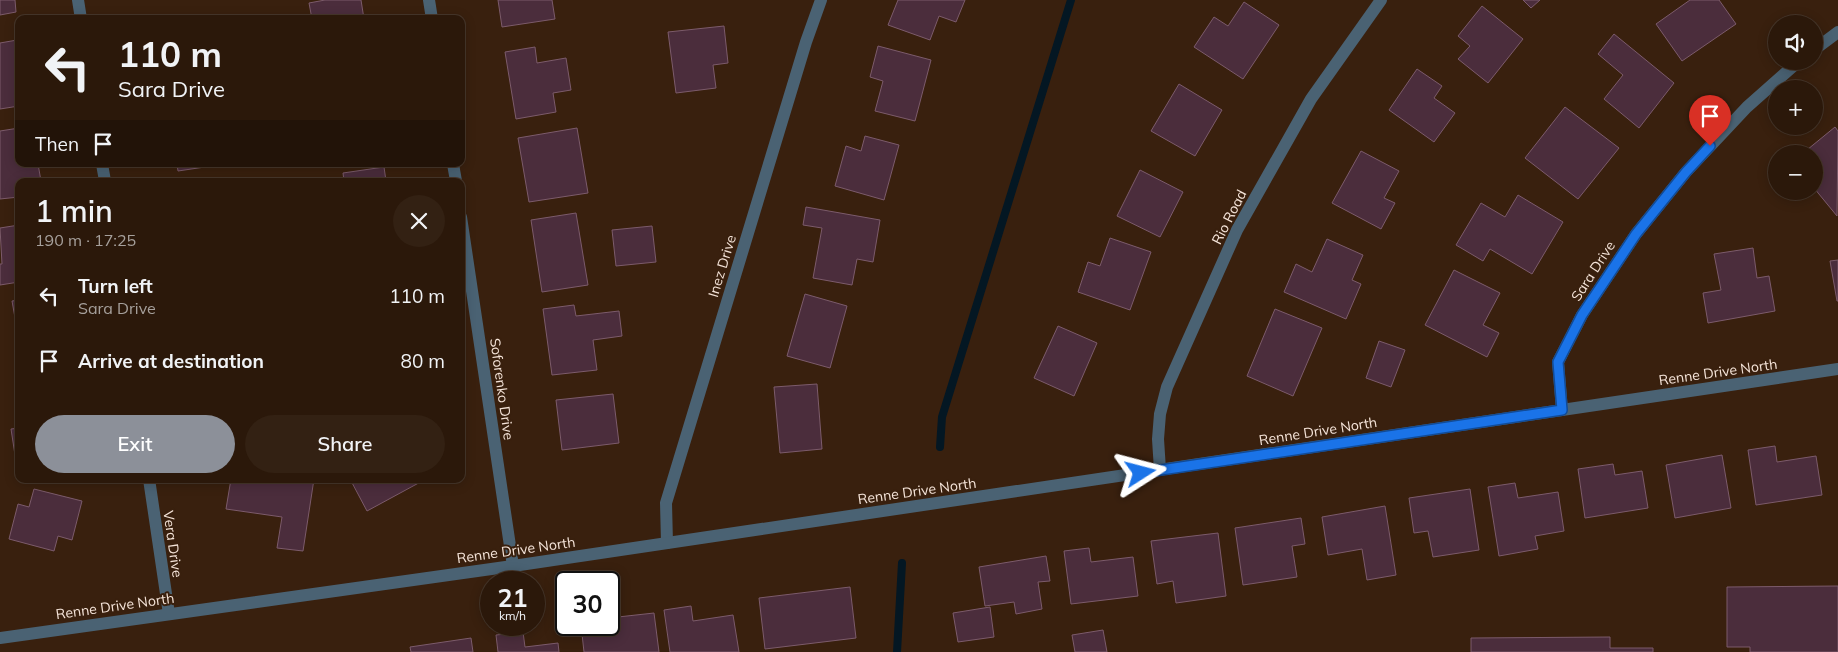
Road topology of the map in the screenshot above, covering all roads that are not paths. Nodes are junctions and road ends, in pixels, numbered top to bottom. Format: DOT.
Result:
graph roads {
  1 [pos="78,0"];
  2 [pos="430,0"];
  3 [pos="821,0"];
  4 [pos="1381,0"];
  5 [pos="80,15"];
  6 [pos="432,15"];
  7 [pos="1838,32"];
  8 [pos="1823,43"];
  9 [pos="1789,70"];
  10 [pos="465,244"];
  11 [pos="1838,370"];
  12 [pos="1562,410"];
  13 [pos="1160,470"];
  14 [pos="150,483"];
  15 [pos="667,543"];
  16 [pos="513,566"];
  17 [pos="168,614"];
  18 [pos="0,638"];
  1 -- 5 [label="street"];
  2 -- 6 [label="street"];
  3 -- 15 [label="street, Inez Drive"];
  4 -- 13 [label="street, Rio Road"];
  7 -- 8 [label="street"];
  9 -- 12 [label="street, Sara Drive"];
  10 -- 16 [label="street, Soforenko Drive"];
  11 -- 12 [label="street, Renne Drive North"];
  12 -- 13 [label="street, Renne Drive North"];
  13 -- 15 [label="street, Renne Drive North"];
  14 -- 17 [label="street, Vera Drive"];
  15 -- 16 [label="street, Renne Drive North"];
  16 -- 17 [label="street, Renne Drive North"];
  17 -- 18 [label="street, Renne Drive North"];
}
